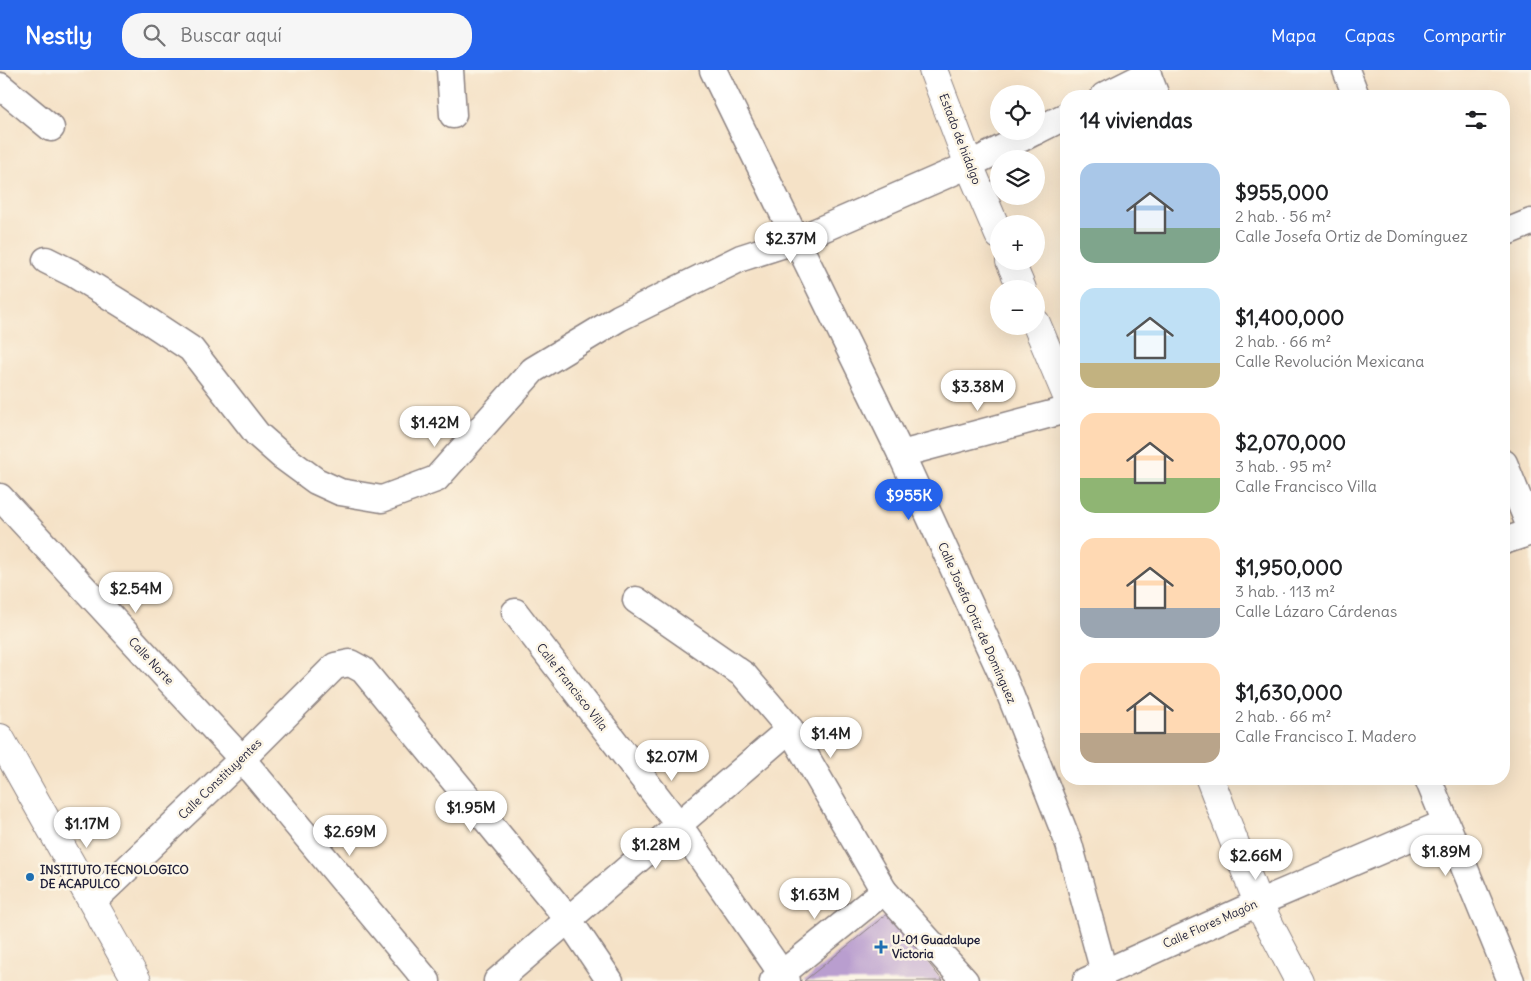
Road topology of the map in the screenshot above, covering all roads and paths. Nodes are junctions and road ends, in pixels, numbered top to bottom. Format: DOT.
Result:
graph roads {
  1 [pos="450,70"];
  2 [pos="713,70"];
  3 [pos="933,70"];
  4 [pos="1346,70"];
  5 [pos="1150,80"];
  6 [pos="0,86"];
  7 [pos="1121,90"];
  8 [pos="1354,90"];
  9 [pos="453,115"];
  10 [pos="1060,119"];
  11 [pos="1045,126"];
  12 [pos="51,128"];
  13 [pos="1018,140"];
  14 [pos="969,165"];
  15 [pos="990,215"];
  16 [pos="1531,222"];
  17 [pos="1510,231"];
  18 [pos="797,240"];
  19 [pos="46,260"];
  20 [pos="1041,335"];
  21 [pos="1060,380"];
  22 [pos="1060,412"];
  23 [pos="901,454"];
  24 [pos="1510,478"];
  25 [pos="0,497"];
  26 [pos="1531,529"];
  27 [pos="1531,532"];
  28 [pos="1510,539"];
  29 [pos="636,600"];
  30 [pos="515,612"];
  31 [pos="790,729"];
  32 [pos="0,738"];
  33 [pos="242,759"];
  34 [pos="1212,785"];
  35 [pos="1430,785"];
  36 [pos="1446,823"];
  37 [pos="678,824"];
  38 [pos="884,891"];
  39 [pos="93,901"];
  40 [pos="1258,903"];
  41 [pos="568,919"];
  42 [pos="1507,970"];
  43 [pos="1095,976"];
  44 [pos="780,978"];
  45 [pos="137,981"];
  46 [pos="427,981"];
  47 [pos="497,981"];
  48 [pos="610,981"];
  49 [pos="965,981"];
  50 [pos="1299,981"];
  1 -- 9 [label="street"];
  2 -- 18 [label="street, Calle Josefa Ortiz de Domínguez"];
  3 -- 14 [label="street, Estado de hidalgo"];
  4 -- 8 [label="street"];
  5 -- 7 [label="street"];
  6 -- 12 [label="street"];
  10 -- 11 [label="street"];
  13 -- 14 [label="street"];
  14 -- 15 [label="street, Estado de hidalgo"];
  14 -- 18 [label="street"];
  16 -- 17 [label="street"];
  18 -- 19 [label="street"];
  18 -- 23 [label="street, Calle Josefa Ortiz de Domínguez"];
  20 -- 21 [label="street"];
  22 -- 23 [label="street"];
  23 -- 43 [label="street, Calle Josefa Ortiz de Domínguez"];
  24 -- 26 [label="street"];
  25 -- 33 [label="street, Calle Norte"];
  27 -- 28 [label="street"];
  29 -- 31 [label="street"];
  30 -- 37 [label="street, Calle Francisco Villa"];
  31 -- 37 [label="street"];
  31 -- 38 [label="street"];
  32 -- 39 [label="street"];
  33 -- 39 [label="street, Calle Constituyentes"];
  33 -- 41 [label="street, Calle Constituyentes"];
  33 -- 46 [label="street, Calle Norte"];
  34 -- 40 [label="street"];
  35 -- 36 [label="street"];
  36 -- 40 [label="street, Calle Flores Magón"];
  36 -- 42 [label="street"];
  37 -- 41 [label="street"];
  37 -- 44 [label="street, Calle Francisco Villa"];
  38 -- 44 [label="street"];
  38 -- 49 [label="street"];
  39 -- 45 [label="street"];
  40 -- 43 [label="street, Calle Flores Magón"];
  40 -- 50 [label="street"];
  41 -- 47 [label="street"];
  41 -- 48 [label="street"];
}
